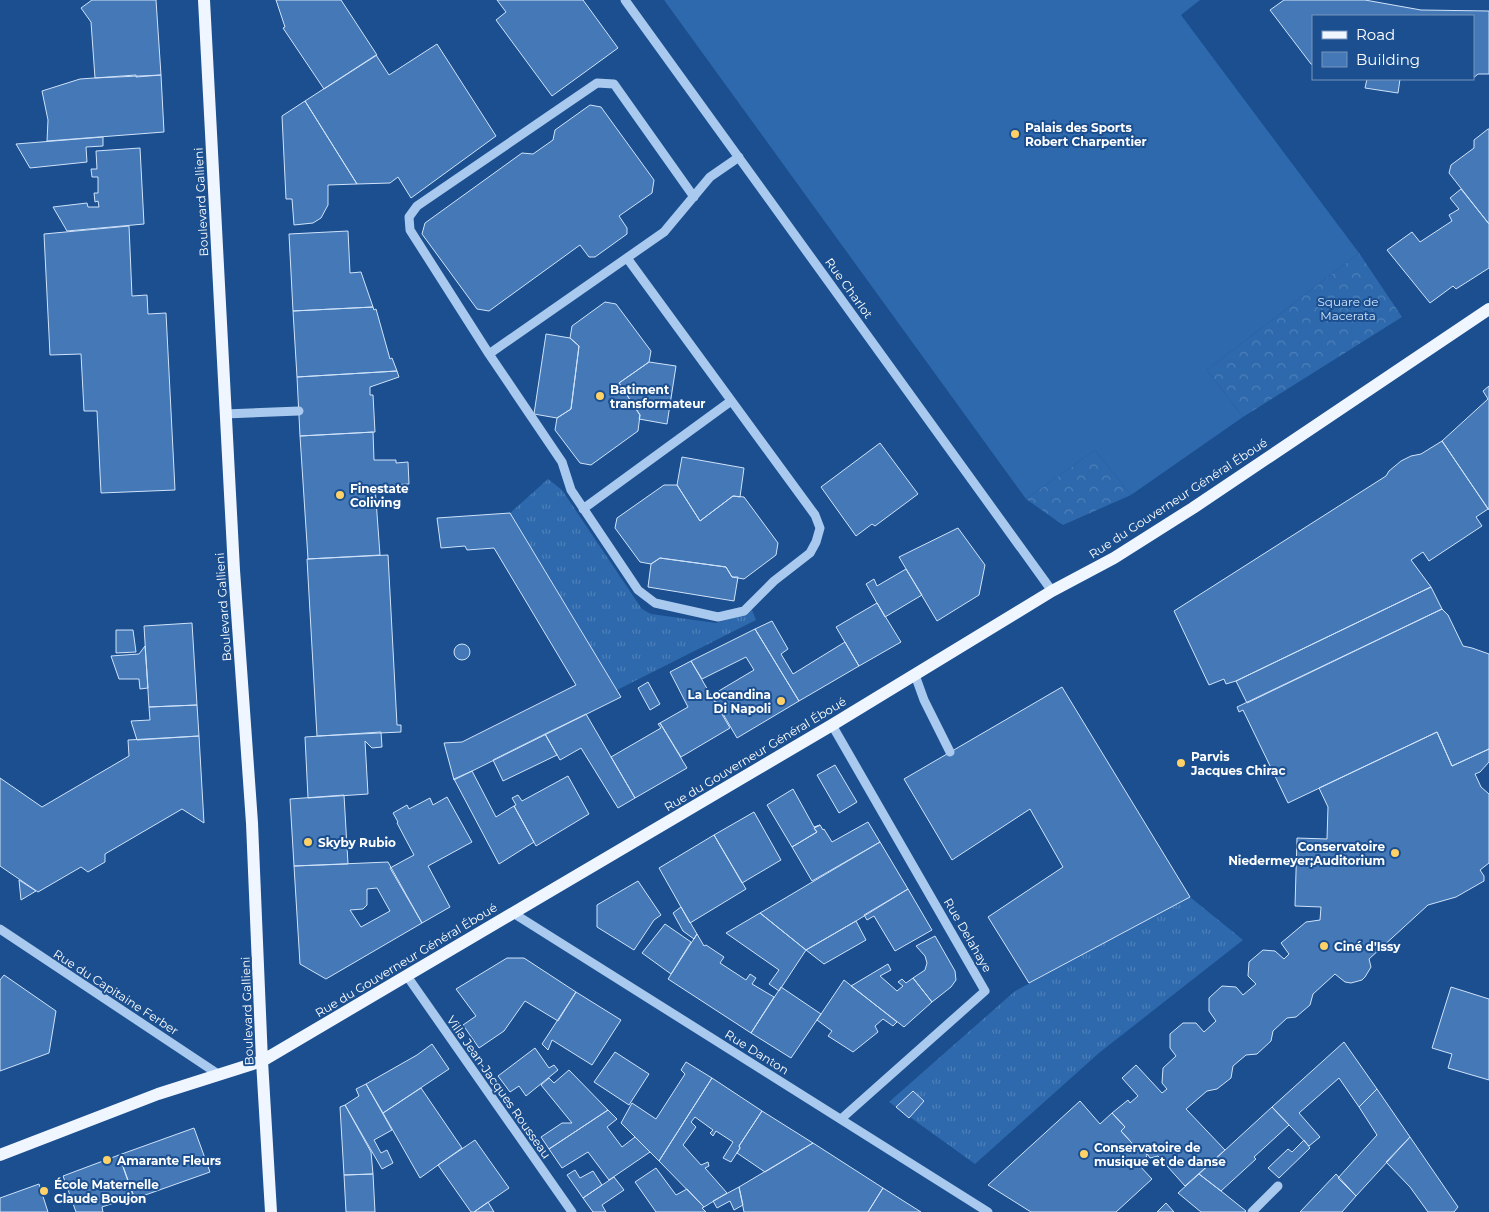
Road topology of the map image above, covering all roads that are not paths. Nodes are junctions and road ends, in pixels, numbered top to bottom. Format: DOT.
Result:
graph roads {
  1 [pos="204,0"];
  2 [pos="625,0"];
  3 [pos="739,157"];
  4 [pos="694,197"];
  5 [pos="627,258"];
  6 [pos="1489,309"];
  7 [pos="490,354"];
  8 [pos="731,401"];
  9 [pos="299,410"];
  10 [pos="225,414"];
  11 [pos="584,509"];
  12 [pos="1052,591"];
  13 [pos="914,675"];
  14 [pos="832,725"];
  15 [pos="950,752"];
  16 [pos="513,913"];
  17 [pos="0,930"];
  18 [pos="407,976"];
  19 [pos="262,1061"];
  20 [pos="218,1074"];
  21 [pos="841,1119"];
  22 [pos="0,1155"];
  23 [pos="1278,1186"];
  24 [pos="271,1212"];
  25 [pos="572,1212"];
  26 [pos="988,1212"];
  27 [pos="1252,1212"];
  1 -- 10 [label="main road, Boulevard Gallieni"];
  2 -- 3 [label="street, Rue Charlot"];
  3 -- 4 [label="street"];
  3 -- 12 [label="street, Rue Charlot"];
  4 -- 5 [label="street"];
  4 -- 7 [label="street"];
  5 -- 7 [label="street"];
  5 -- 8 [label="street"];
  6 -- 12 [label="main road, Rue du Gouverneur Général Éboué"];
  7 -- 11 [label="street"];
  8 -- 11 [label="street"];
  8 -- 11 [label="street"];
  9 -- 10 [label="street"];
  10 -- 19 [label="main road, Boulevard Gallieni"];
  12 -- 13 [label="main road, Rue du Gouverneur Général Éboué"];
  13 -- 14 [label="main road, Rue du Gouverneur Général Éboué"];
  13 -- 15 [label="street"];
  14 -- 16 [label="main road, Rue du Gouverneur Général Éboué"];
  14 -- 21 [label="street, Rue Delahaye"];
  16 -- 18 [label="main road, Rue du Gouverneur Général Éboué"];
  16 -- 21 [label="street, Rue Danton"];
  17 -- 20 [label="street, Rue du Capitaine Ferber"];
  18 -- 19 [label="main road, Rue du Gouverneur Général Éboué"];
  18 -- 25 [label="street, Villa Jean-Jacques Rousseau"];
  19 -- 20 [label="main road, Rue du Gouverneur Général Éboué"];
  19 -- 24 [label="main road, Boulevard Gallieni"];
  20 -- 22 [label="main road, Rue du Gouverneur Général Éboué"];
  21 -- 26 [label="street, Rue Danton"];
  23 -- 27 [label="street"];
}
